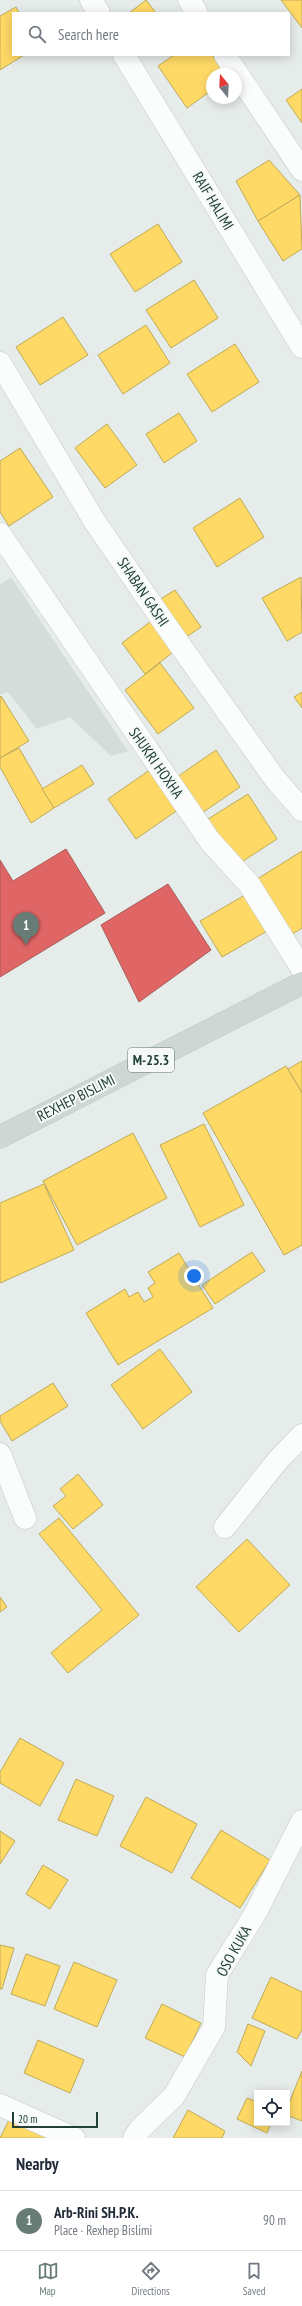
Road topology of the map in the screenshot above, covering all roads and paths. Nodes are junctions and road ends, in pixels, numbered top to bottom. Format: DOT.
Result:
graph roads {
  1 [pos="91,0"];
  2 [pos="188,0"];
  3 [pos="98,12"];
  4 [pos="196,12"];
  5 [pos="125,56"];
  6 [pos="225,56"];
  7 [pos="302,170"];
  8 [pos="302,346"];
  9 [pos="0,363"];
  10 [pos="0,534"];
  11 [pos="7,558"];
  12 [pos="302,810"];
  13 [pos="302,969"];
  14 [pos="302,983"];
  15 [pos="0,1137"];
  16 [pos="302,1435"];
  17 [pos="0,1454"];
  18 [pos="25,1518"];
  19 [pos="225,1527"];
  20 [pos="302,1821"];
  21 [pos="0,2105"];
  22 [pos="74,2138"];
  23 [pos="134,2138"];
  1 -- 3 [label="street"];
  2 -- 4 [label="street"];
  5 -- 8 [label="street, RAIF HALIMI"];
  6 -- 7 [label="street"];
  9 -- 12 [label="street, SHABAN GASHI"];
  10 -- 11 [label="street, SHUKRI HOXHA"];
  11 -- 13 [label="street, SHUKRI HOXHA"];
  14 -- 15 [label="main road, REXHEP BISLIMI / M-25.3"];
  16 -- 19 [label="street"];
  17 -- 18 [label="street"];
  20 -- 23 [label="street, OSO KUKA"];
  21 -- 22 [label="street"];
}
